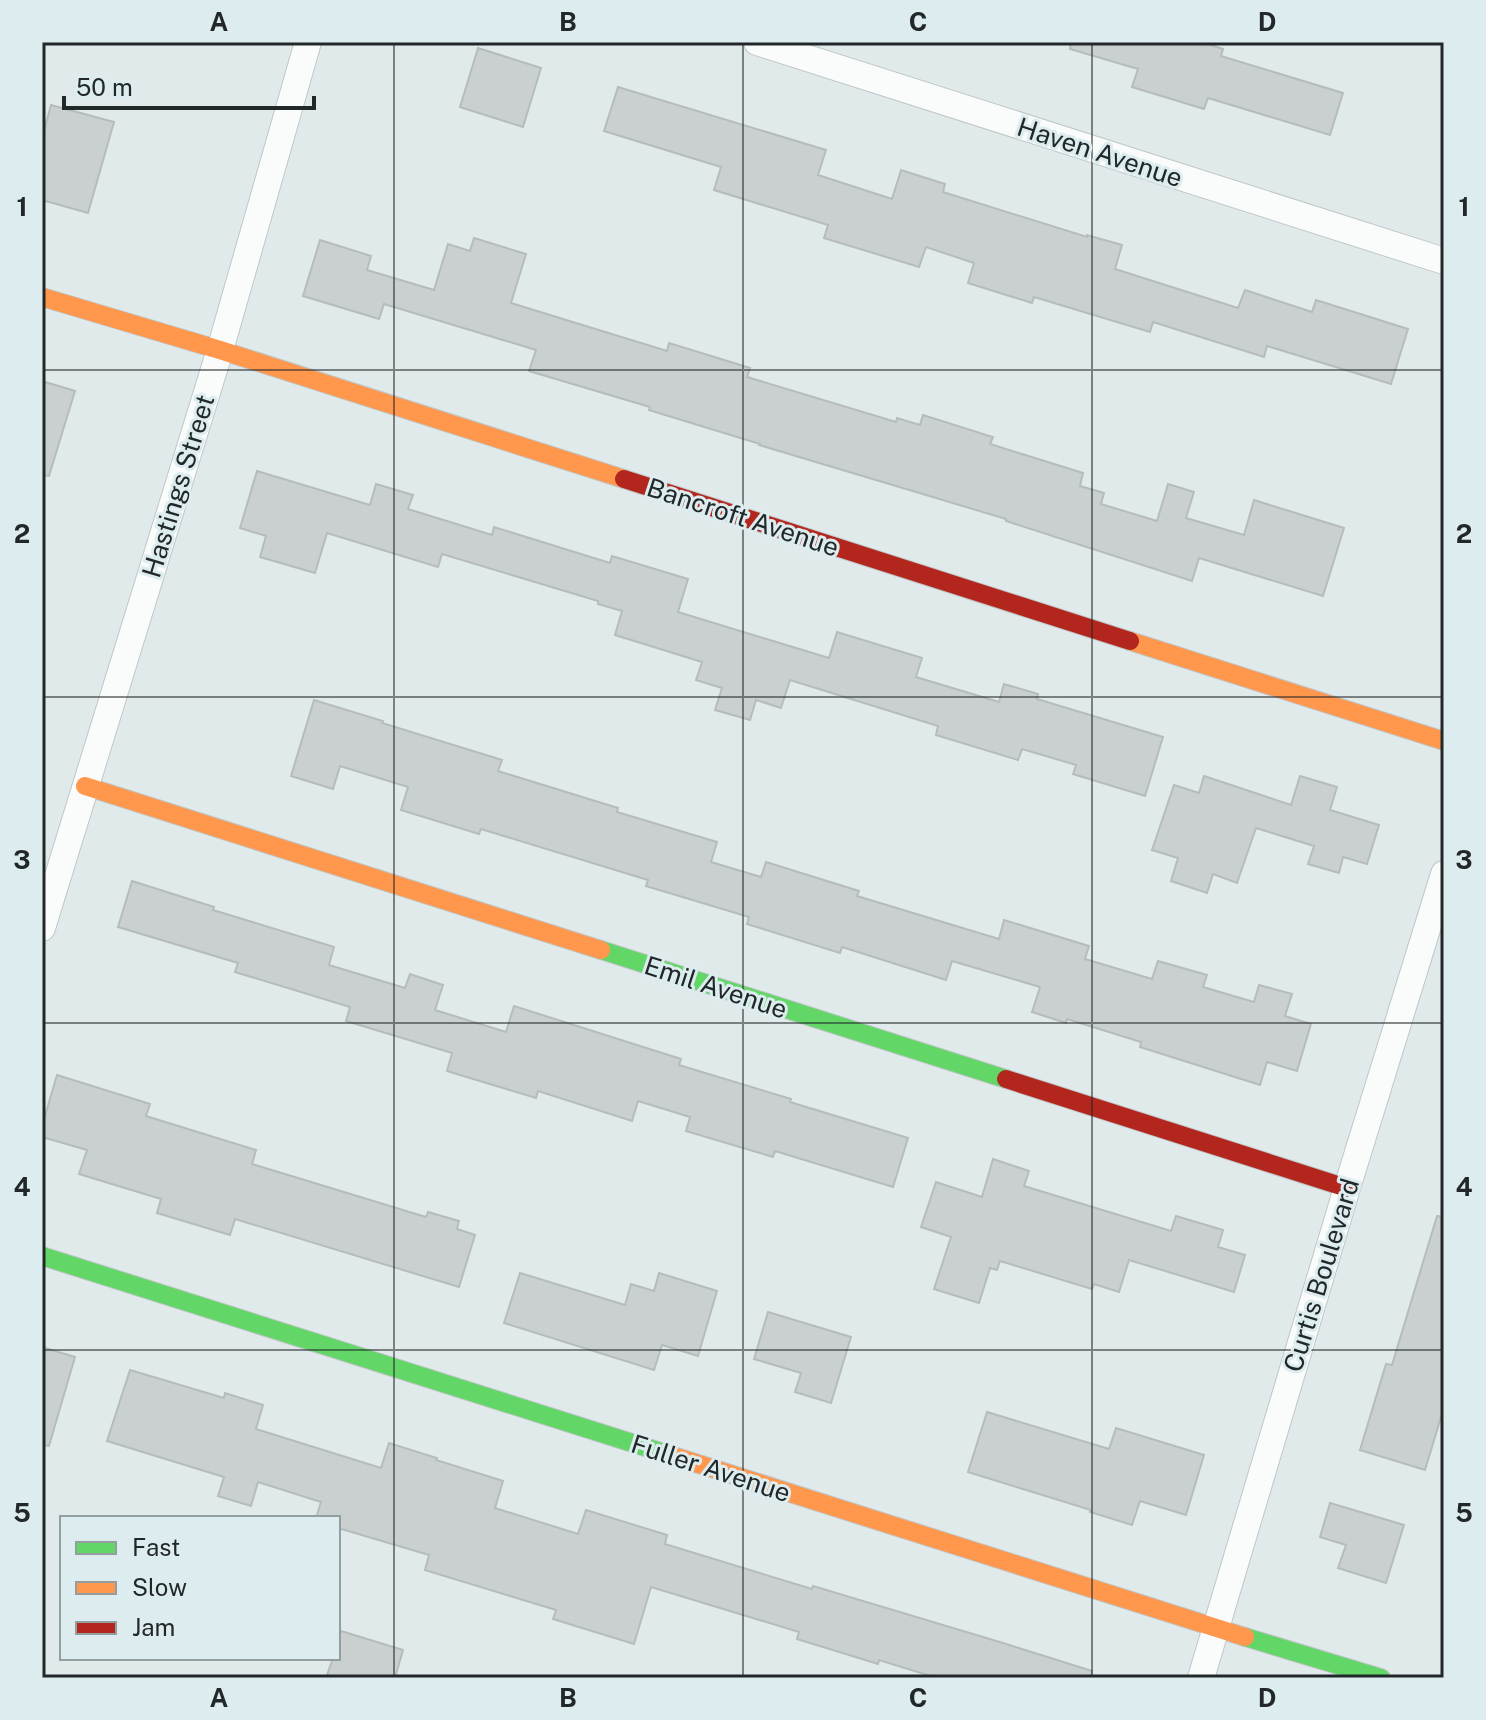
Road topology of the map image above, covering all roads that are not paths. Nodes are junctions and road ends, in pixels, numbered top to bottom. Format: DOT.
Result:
graph roads {
  1 [pos="308,42"];
  2 [pos="757,42"];
  3 [pos="1444,261"];
  4 [pos="42,297"];
  5 [pos="220,350"];
  6 [pos="1444,741"];
  7 [pos="85,786"];
  8 [pos="1444,874"];
  9 [pos="42,928"];
  10 [pos="1347,1188"];
  11 [pos="42,1256"];
  12 [pos="1216,1628"];
  13 [pos="1201,1678"];
  14 [pos="1381,1678"];
  1 -- 5 [label="street, Hastings Street"];
  2 -- 3 [label="street, Haven Avenue"];
  4 -- 5 [label="street, Bancroft Avenue"];
  5 -- 6 [label="street, Bancroft Avenue"];
  5 -- 7 [label="street, Hastings Street"];
  7 -- 9 [label="street, Hastings Street"];
  7 -- 10 [label="street, Emil Avenue"];
  8 -- 10 [label="street, Curtis Boulevard"];
  10 -- 12 [label="street, Curtis Boulevard"];
  11 -- 12 [label="street, Fuller Avenue"];
  12 -- 13 [label="street, Curtis Boulevard"];
  12 -- 14 [label="street, Fuller Avenue"];
}
